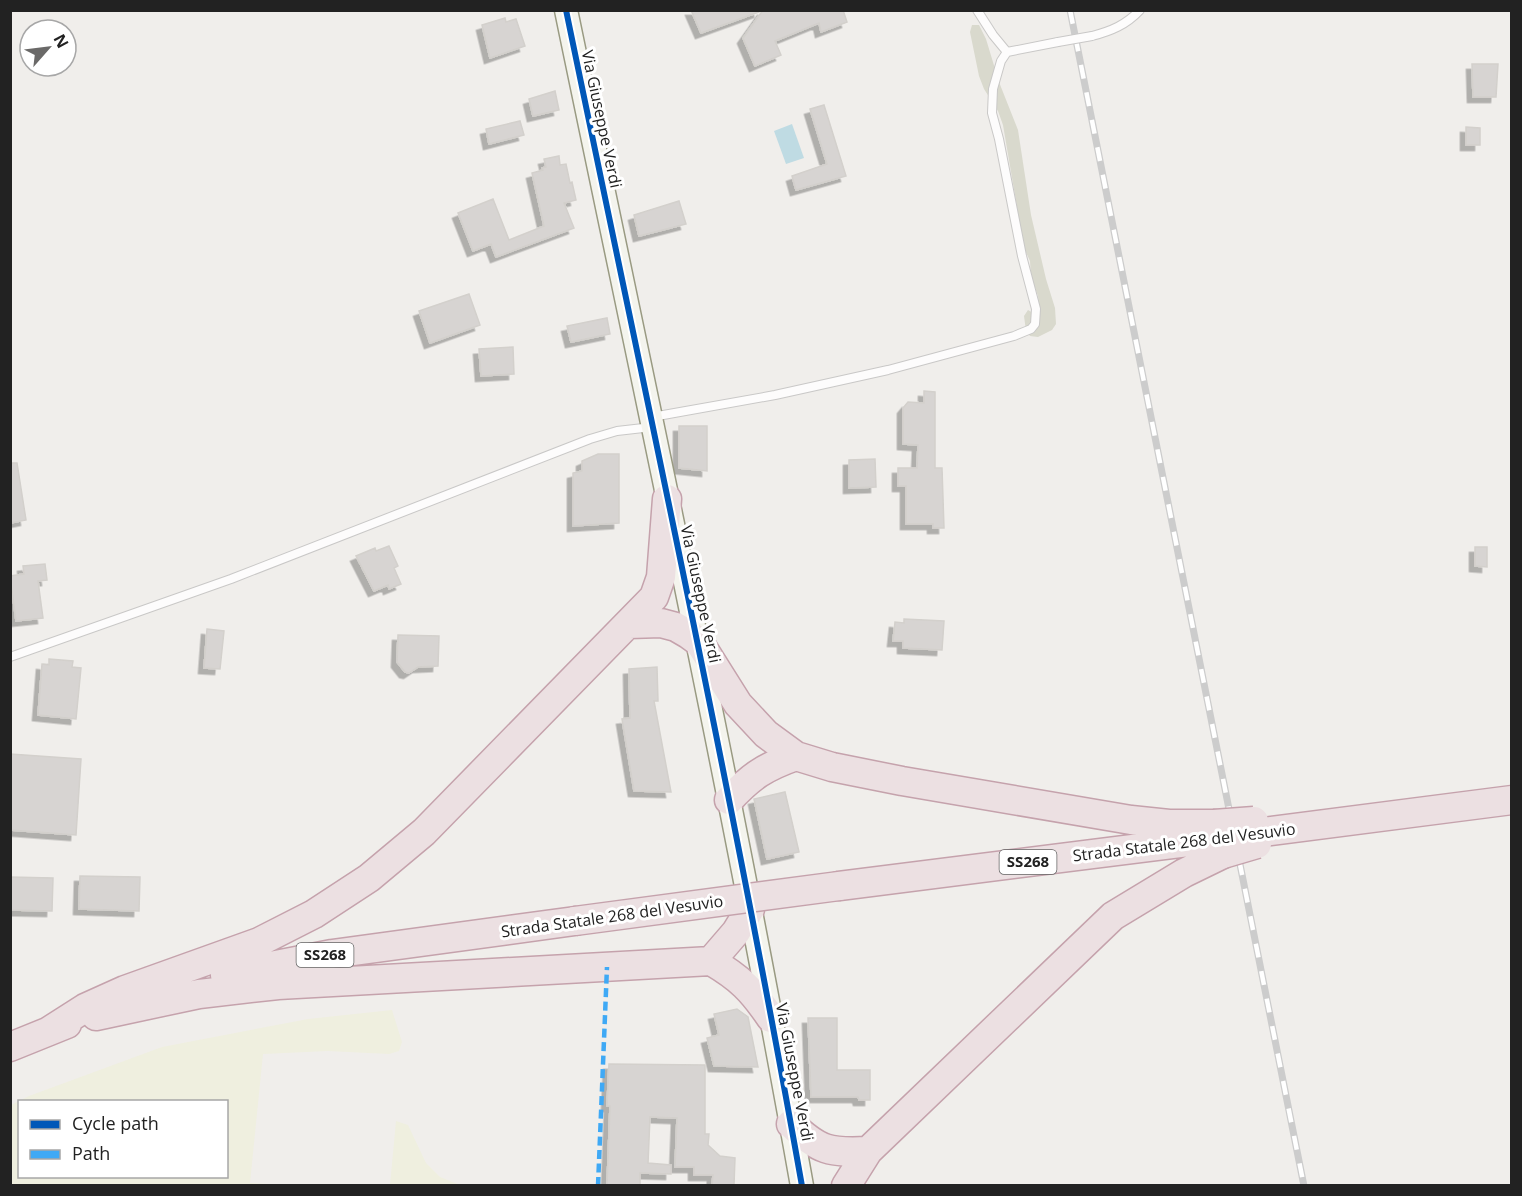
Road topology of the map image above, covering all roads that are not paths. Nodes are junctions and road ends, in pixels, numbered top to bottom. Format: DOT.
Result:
graph roads {
  1 [pos="566,10"];
  2 [pos="977,10"];
  3 [pos="1140,10"];
  4 [pos="1007,52"];
  5 [pos="651,422"];
  6 [pos="667,499"];
  7 [pos="629,624"];
  8 [pos="699,642"];
  9 [pos="10,657"];
  10 [pos="796,756"];
  11 [pos="729,800"];
  12 [pos="1512,800"];
  13 [pos="1438,809"];
  14 [pos="1256,833"];
  15 [pos="1218,839"];
  16 [pos="750,909"];
  17 [pos="711,961"];
  18 [pos="771,1018"];
  19 [pos="81,1019"];
  20 [pos="49,1031"];
  21 [pos="10,1047"];
  22 [pos="791,1124"];
  23 [pos="868,1151"];
  24 [pos="802,1185"];
  25 [pos="846,1185"];
  1 -- 5 [label="street, Via Giuseppe Verdi"];
  2 -- 4 [label="lane"];
  3 -- 4 [label="lane, bridge"];
  4 -- 5 [label="lane"];
  5 -- 6 [label="street, Via Giuseppe Verdi"];
  5 -- 9 [label="lane"];
  6 -- 7 [label="highway"];
  6 -- 8 [label="street, Via Giuseppe Verdi"];
  7 -- 8 [label="highway"];
  7 -- 20 [label="highway"];
  8 -- 10 [label="highway"];
  8 -- 11 [label="street, Via Giuseppe Verdi"];
  10 -- 11 [label="highway"];
  10 -- 15 [label="highway"];
  11 -- 16 [label="street, Via Giuseppe Verdi"];
  12 -- 13 [label="highway"];
  13 -- 14 [label="highway"];
  13 -- 14 [label="highway"];
  14 -- 15 [label="highway, bridge"];
  15 -- 19 [label="highway, Strada Statale 268 del Vesuvio / SS268, bridge"];
  15 -- 23 [label="highway"];
  16 -- 17 [label="highway"];
  16 -- 18 [label="street, Via Giuseppe Verdi"];
  17 -- 18 [label="highway"];
  17 -- 19 [label="highway"];
  18 -- 22 [label="street, Via Giuseppe Verdi"];
  19 -- 20 [label="highway, Strada Statale 268 del Vesuvio / SS268"];
  20 -- 21 [label="highway, Strada Statale 268 del Vesuvio / SS268"];
  22 -- 23 [label="highway"];
  22 -- 24 [label="street, Via Giuseppe Verdi"];
  23 -- 25 [label="highway"];
}
